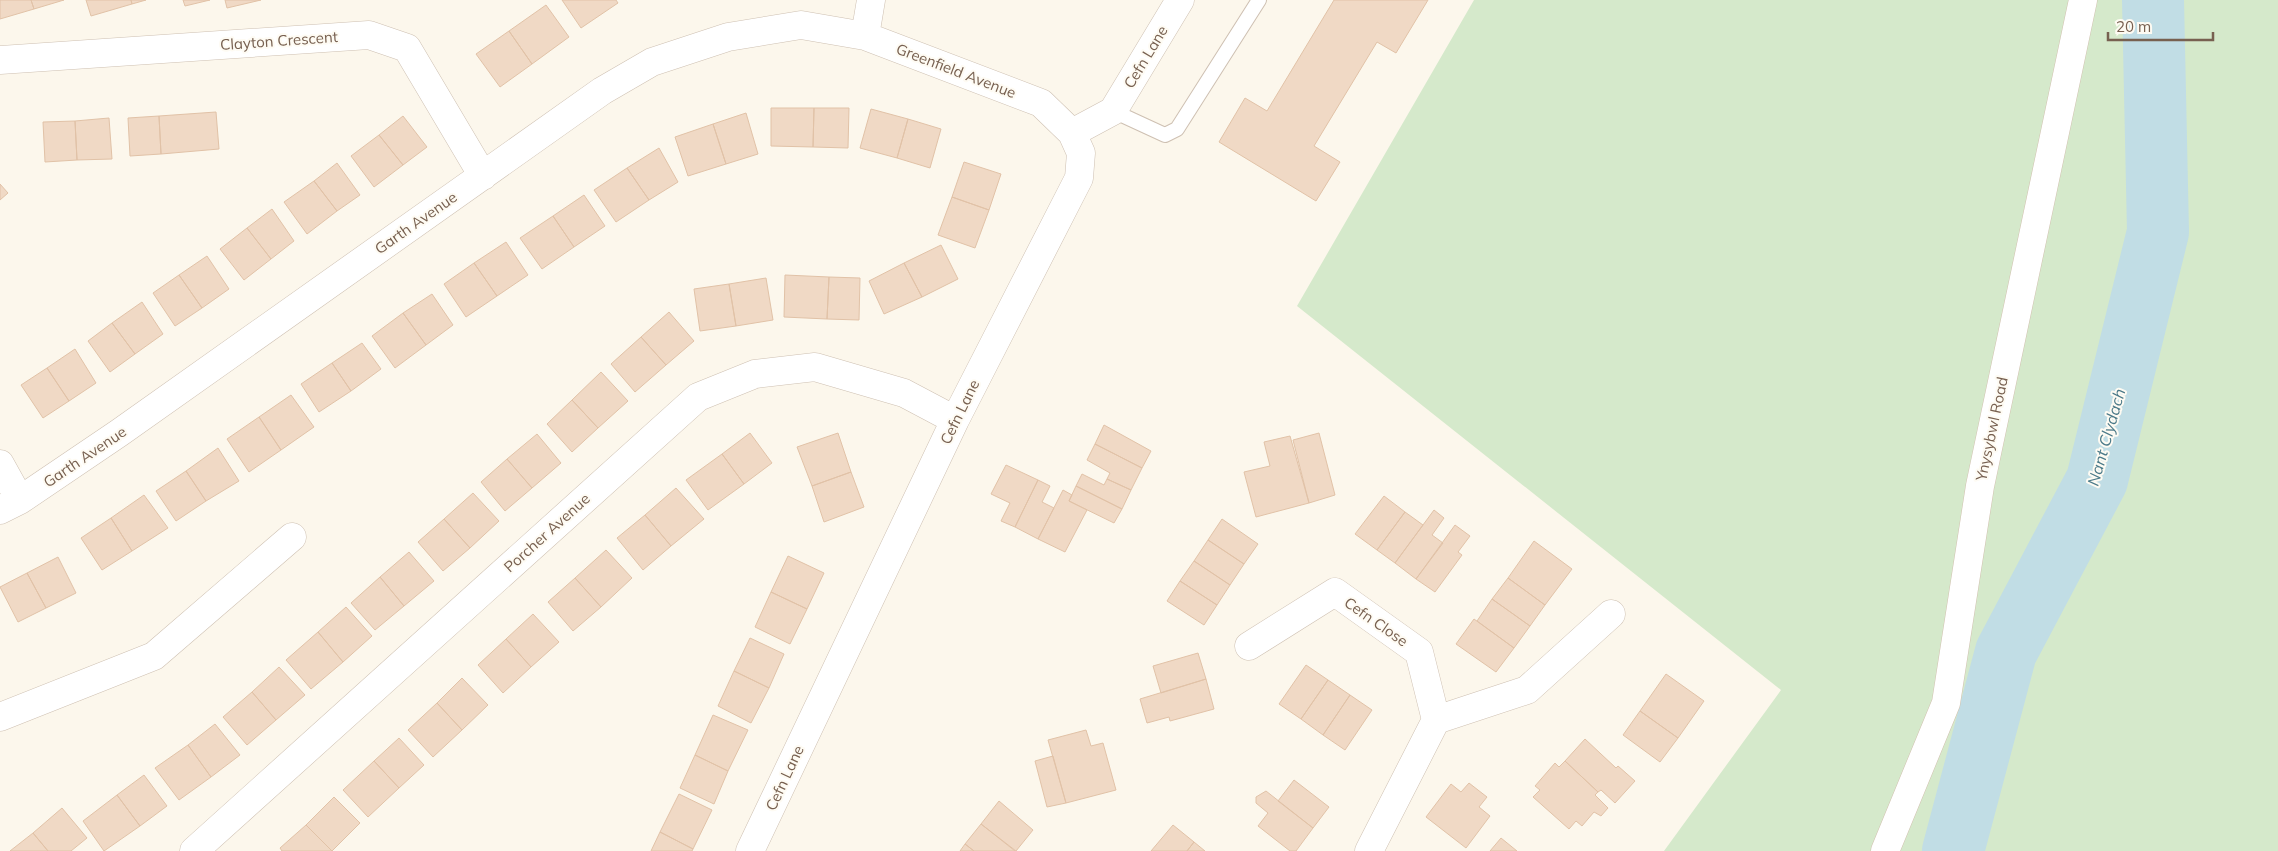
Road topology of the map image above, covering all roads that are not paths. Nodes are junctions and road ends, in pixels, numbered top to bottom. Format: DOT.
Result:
graph roads {
  1 [pos="872,0"];
  2 [pos="1180,0"];
  3 [pos="1259,0"];
  4 [pos="2083,0"];
  5 [pos="865,36"];
  6 [pos="0,60"];
  7 [pos="1113,111"];
  8 [pos="1072,134"];
  9 [pos="483,176"];
  10 [pos="955,420"];
  11 [pos="0,464"];
  12 [pos="10,505"];
  13 [pos="292,537"];
  14 [pos="1612,614"];
  15 [pos="1249,646"];
  16 [pos="0,717"];
  17 [pos="1436,720"];
  18 [pos="194,851"];
  19 [pos="750,851"];
  20 [pos="1369,851"];
  21 [pos="1885,851"];
  1 -- 5 [label="street"];
  2 -- 7 [label="street, Cefn Lane"];
  3 -- 7 [label="lane"];
  4 -- 21 [label="street, Ynysybwl Road"];
  5 -- 8 [label="street, Greenfield Avenue"];
  5 -- 9 [label="street, Garth Avenue"];
  6 -- 9 [label="street, Clayton Crescent"];
  7 -- 8 [label="street, Cefn Lane"];
  8 -- 10 [label="street, Cefn Lane"];
  9 -- 12 [label="street, Garth Avenue"];
  10 -- 18 [label="street, Porcher Avenue"];
  10 -- 19 [label="street, Cefn Lane"];
  11 -- 12 [label="street"];
  13 -- 16 [label="street"];
  14 -- 17 [label="street"];
  15 -- 17 [label="street, Cefn Close"];
  17 -- 20 [label="street"];
}
